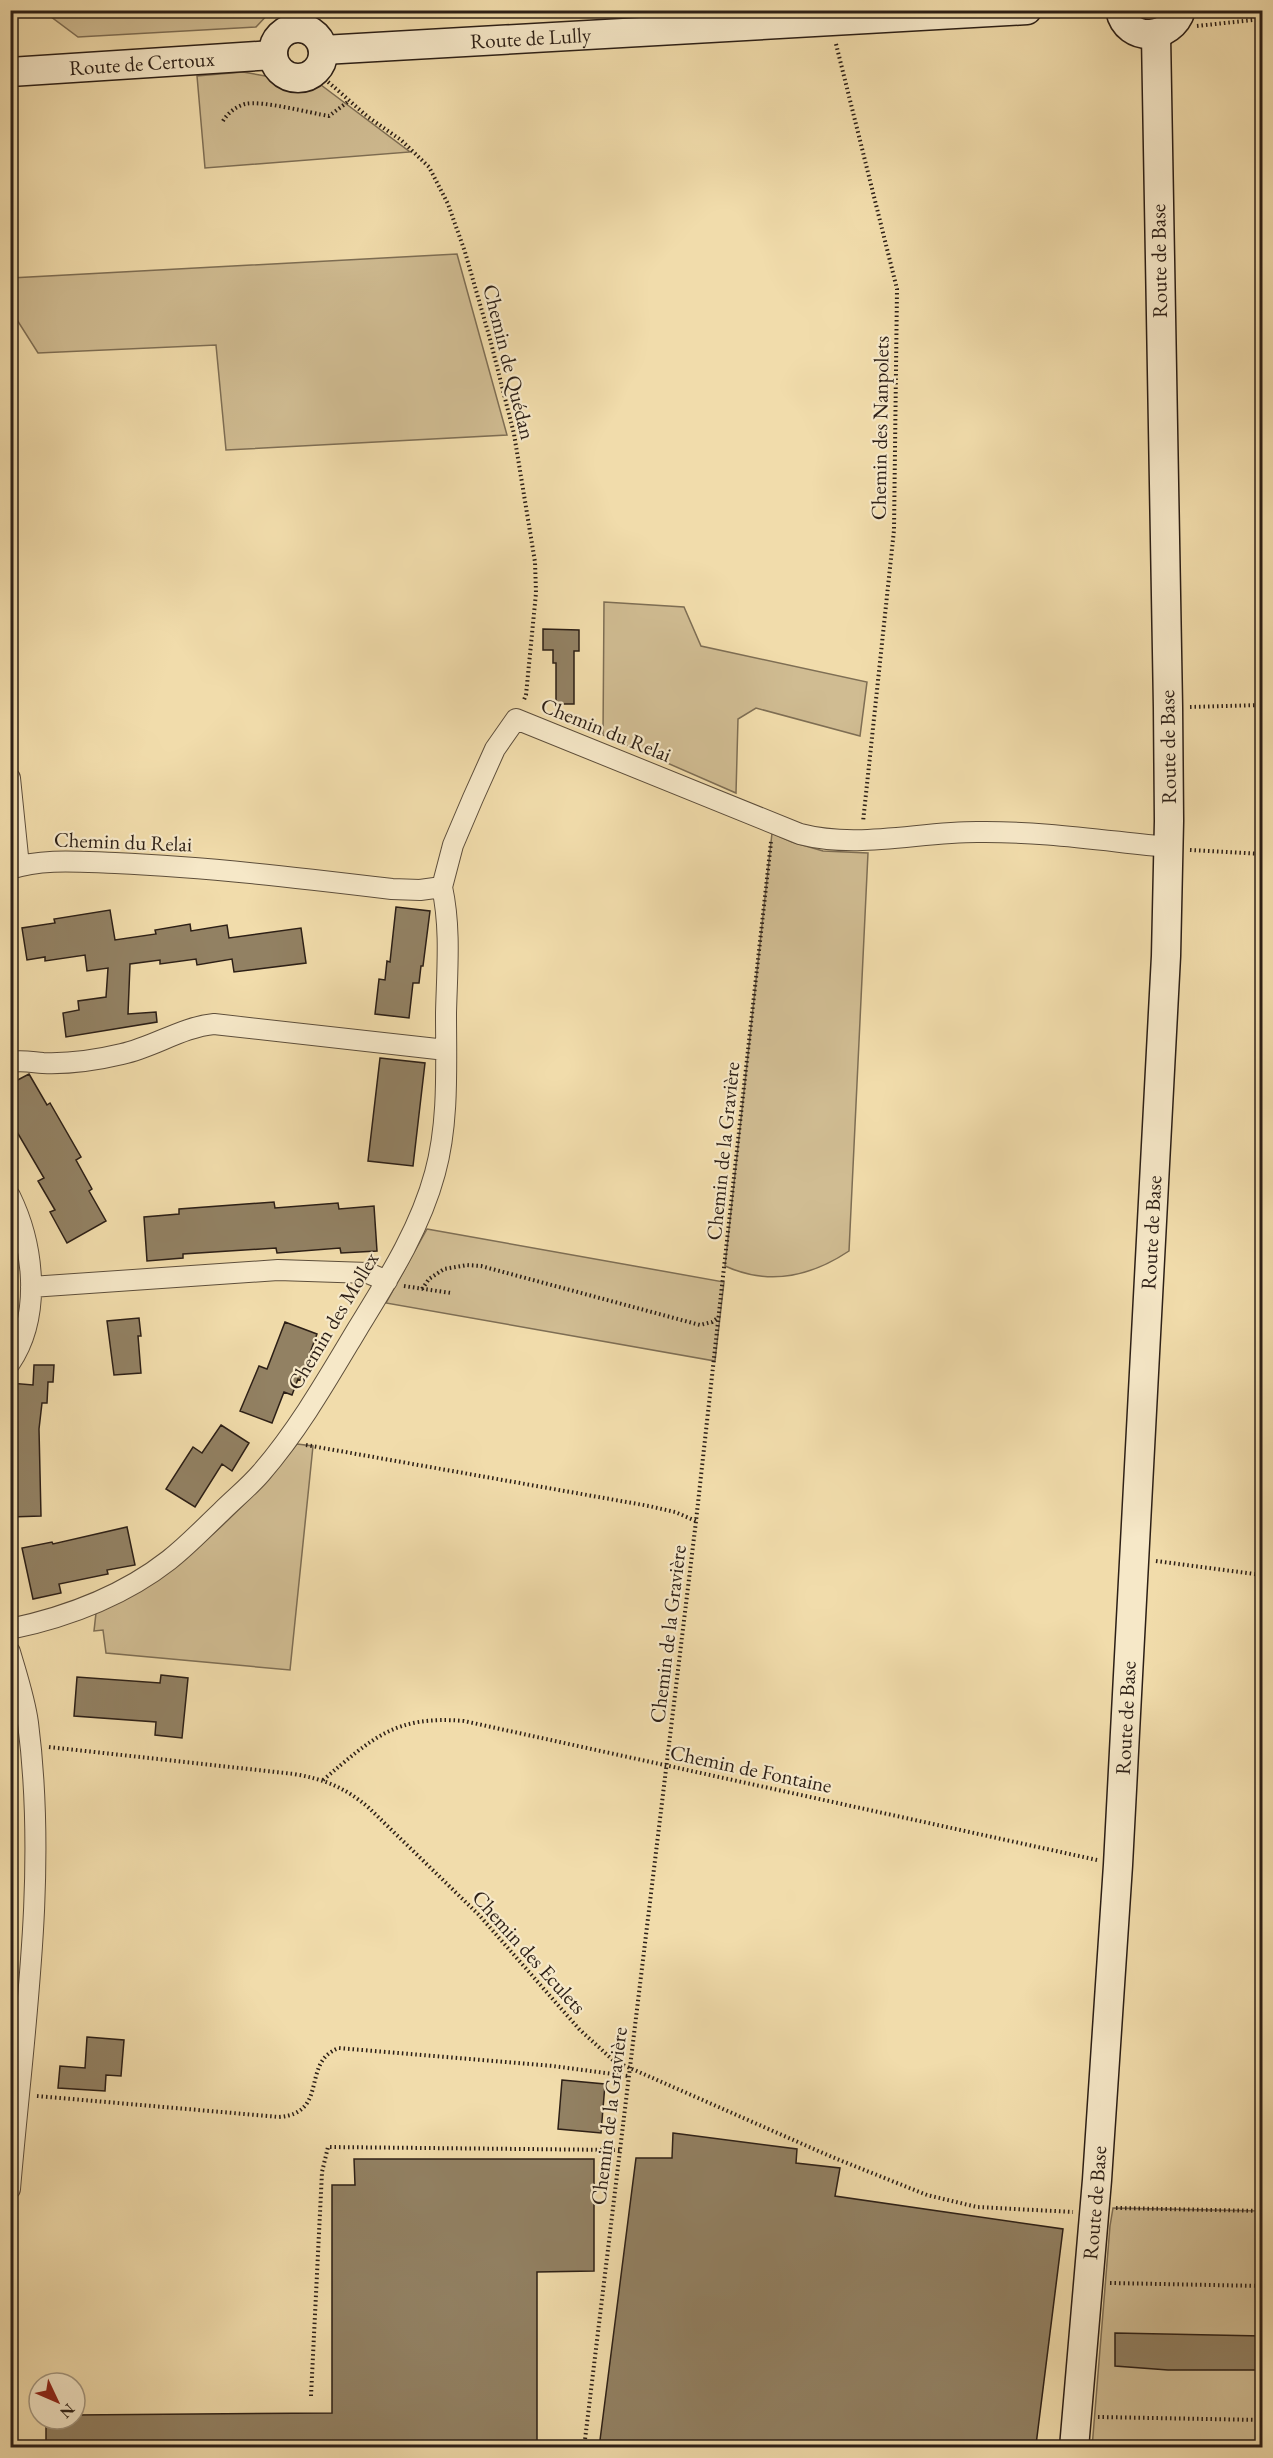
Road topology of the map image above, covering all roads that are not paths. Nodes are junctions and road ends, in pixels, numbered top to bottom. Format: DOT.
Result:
graph roads {
  1 [pos="1027,10"];
  2 [pos="1120,10"];
  3 [pos="299,19"];
  4 [pos="1186,19"];
  5 [pos="1156,35"];
  6 [pos="273,55"];
  7 [pos="319,61"];
  8 [pos="10,72"];
  9 [pos="10,778"];
  10 [pos="1168,847"];
  11 [pos="15,867"];
  12 [pos="442,887"];
  13 [pos="446,1050"];
  14 [pos="10,1062"];
  15 [pos="10,1196"];
  16 [pos="387,1281"];
  17 [pos="31,1287"];
  18 [pos="10,1363"];
  19 [pos="10,1629"];
  20 [pos="10,1652"];
  21 [pos="10,2189"];
  22 [pos="1073,2435"];
  1 -- 7 [label="main road, Route de Lully"];
  2 -- 5 [label="main road"];
  3 -- 6 [label="main road"];
  3 -- 7 [label="main road"];
  4 -- 5 [label="main road"];
  5 -- 10 [label="main road, Route de Base"];
  6 -- 7 [label="main road"];
  6 -- 8 [label="main road, Route de Certoux"];
  9 -- 11 [label="street, Chemin du Relai"];
  10 -- 12 [label="street, Chemin du Relai"];
  10 -- 22 [label="main road, Route de Base"];
  11 -- 12 [label="street, Chemin du Relai"];
  12 -- 13 [label="street, Chemin des Mollex"];
  13 -- 14 [label="street"];
  13 -- 16 [label="street, Chemin des Mollex"];
  15 -- 17 [label="street"];
  16 -- 17 [label="street"];
  16 -- 19 [label="street, Chemin des Mollex"];
  17 -- 18 [label="street"];
  20 -- 21 [label="street"];
}
